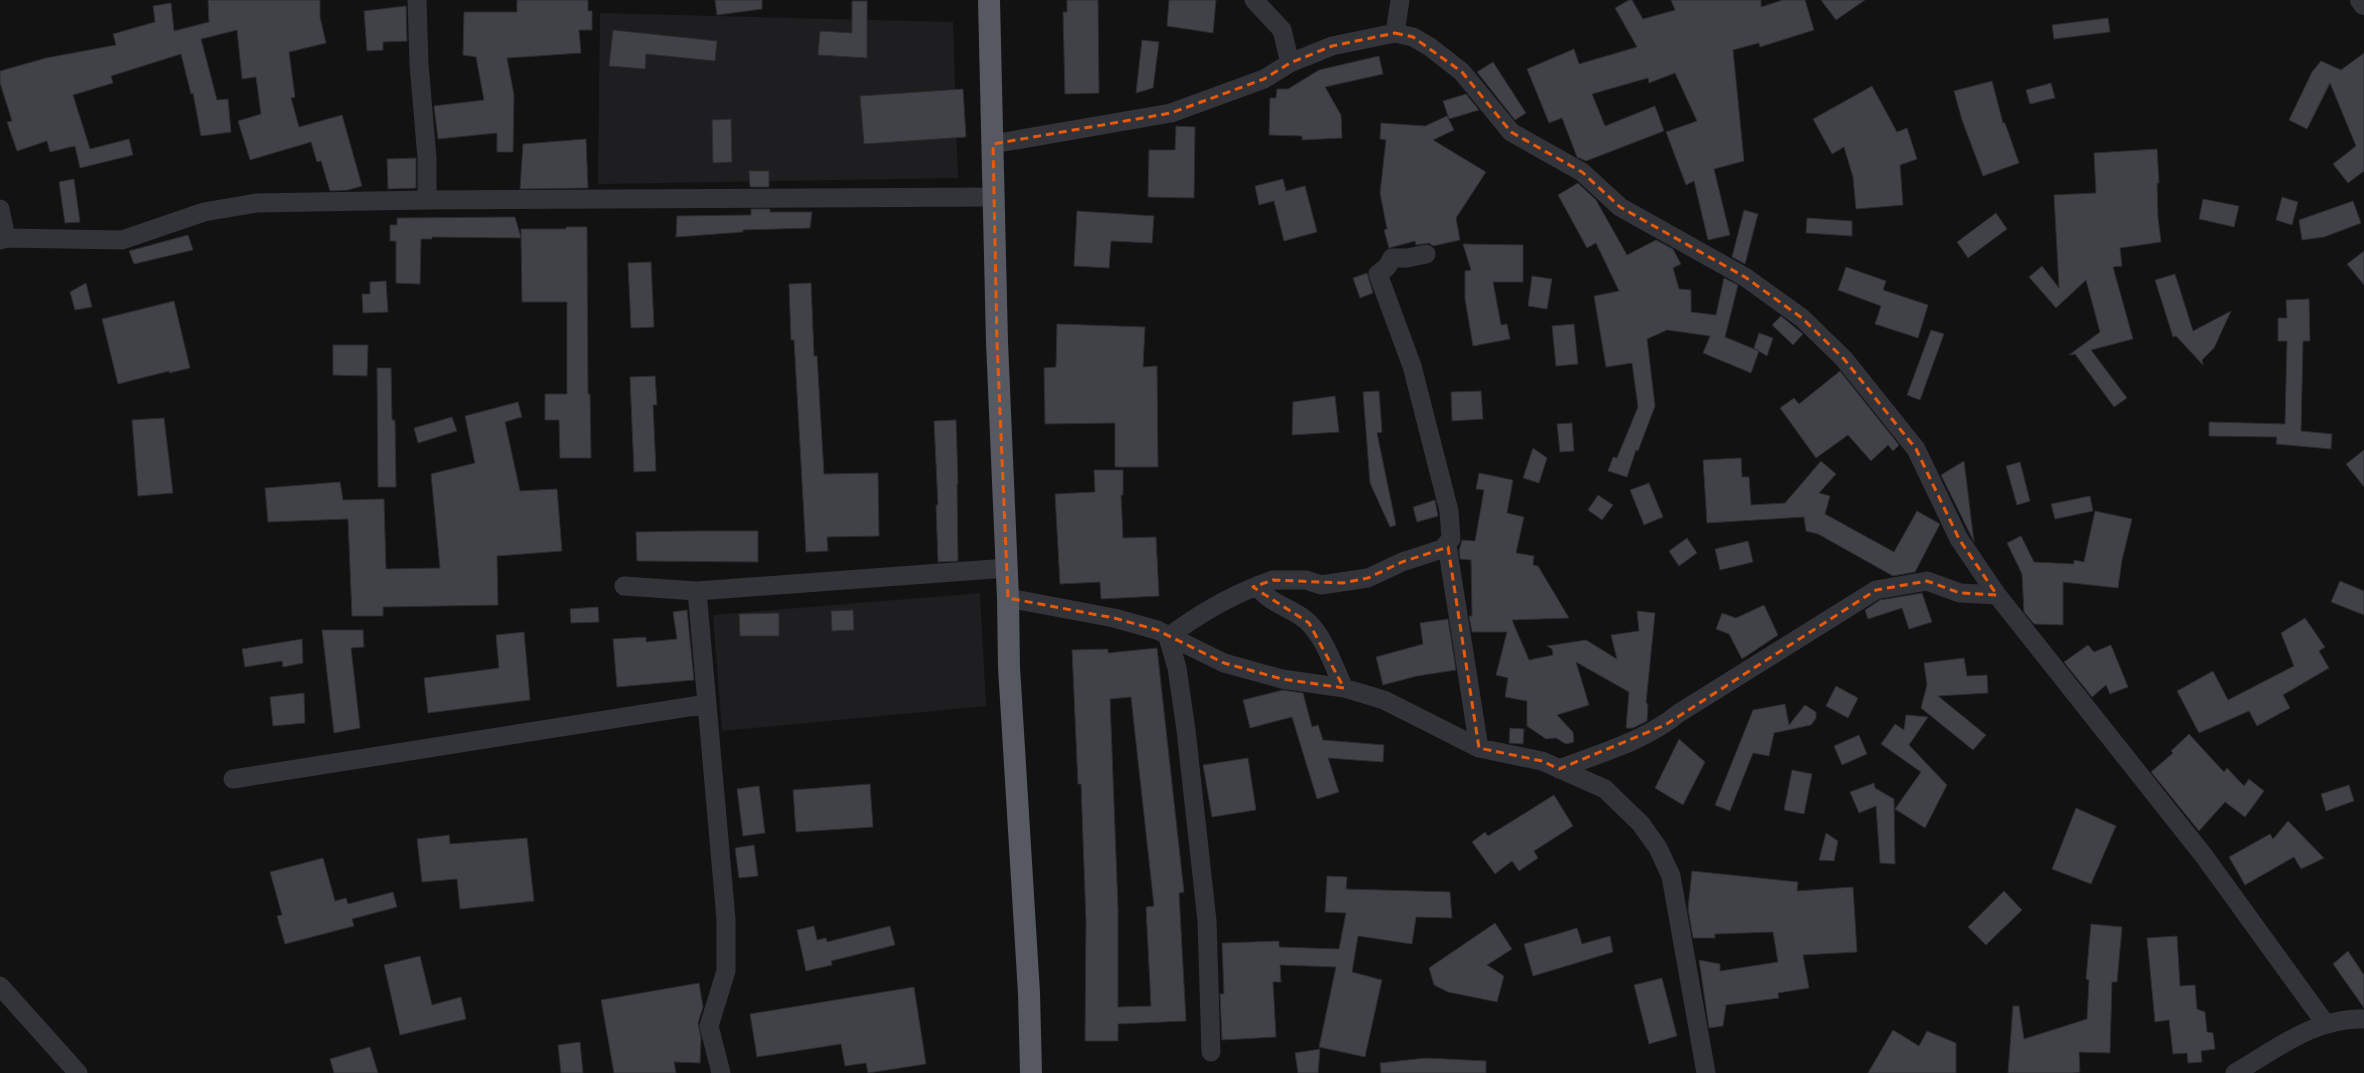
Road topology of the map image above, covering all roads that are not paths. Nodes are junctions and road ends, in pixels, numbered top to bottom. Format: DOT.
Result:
graph roads {
  1 [pos="418,0"];
  2 [pos="988,0"];
  3 [pos="1254,0"];
  4 [pos="1400,0"];
  5 [pos="2361,0"];
  6 [pos="2364,4"];
  7 [pos="1395,33"];
  8 [pos="1290,63"];
  9 [pos="993,144"];
  10 [pos="994,197"];
  11 [pos="427,200"];
  12 [pos="0,209"];
  13 [pos="3,239"];
  14 [pos="1426,254"];
  15 [pos="1447,545"];
  16 [pos="1007,568"];
  17 [pos="624,586"];
  18 [pos="1257,586"];
  19 [pos="697,590"];
  20 [pos="1997,595"];
  21 [pos="1008,598"];
  22 [pos="1168,637"];
  23 [pos="1344,688"];
  24 [pos="708,704"];
  25 [pos="1479,748"];
  26 [pos="1559,769"];
  27 [pos="233,779"];
  28 [pos="0,986"];
  29 [pos="2364,1019"];
  30 [pos="2324,1023"];
  31 [pos="1211,1052"];
  32 [pos="78,1073"];
  33 [pos="721,1073"];
  34 [pos="1031,1073"];
  35 [pos="1706,1073"];
  36 [pos="2234,1073"];
  1 -- 11 [label="street"];
  2 -- 9 [label="highway"];
  3 -- 8 [label="street"];
  4 -- 7 [label="street"];
  5 -- 6 [label="street"];
  7 -- 8 [label="street"];
  7 -- 20 [label="street"];
  8 -- 9 [label="street"];
  9 -- 10 [label="highway"];
  10 -- 11 [label="street"];
  10 -- 16 [label="highway"];
  11 -- 13 [label="street"];
  12 -- 13 [label="street"];
  14 -- 15 [label="street"];
  15 -- 18 [label="street"];
  15 -- 25 [label="street"];
  16 -- 19 [label="street"];
  16 -- 21 [label="highway"];
  17 -- 19 [label="street"];
  18 -- 22 [label="street"];
  18 -- 23 [label="street"];
  19 -- 24 [label="street"];
  20 -- 26 [label="street"];
  20 -- 30 [label="street"];
  21 -- 22 [label="street"];
  21 -- 34 [label="highway"];
  22 -- 23 [label="street"];
  22 -- 31 [label="street"];
  23 -- 25 [label="street"];
  24 -- 27 [label="street"];
  24 -- 33 [label="street"];
  25 -- 26 [label="street"];
  26 -- 35 [label="street"];
  28 -- 32 [label="street"];
  29 -- 30 [label="street"];
  30 -- 36 [label="street"];
}
